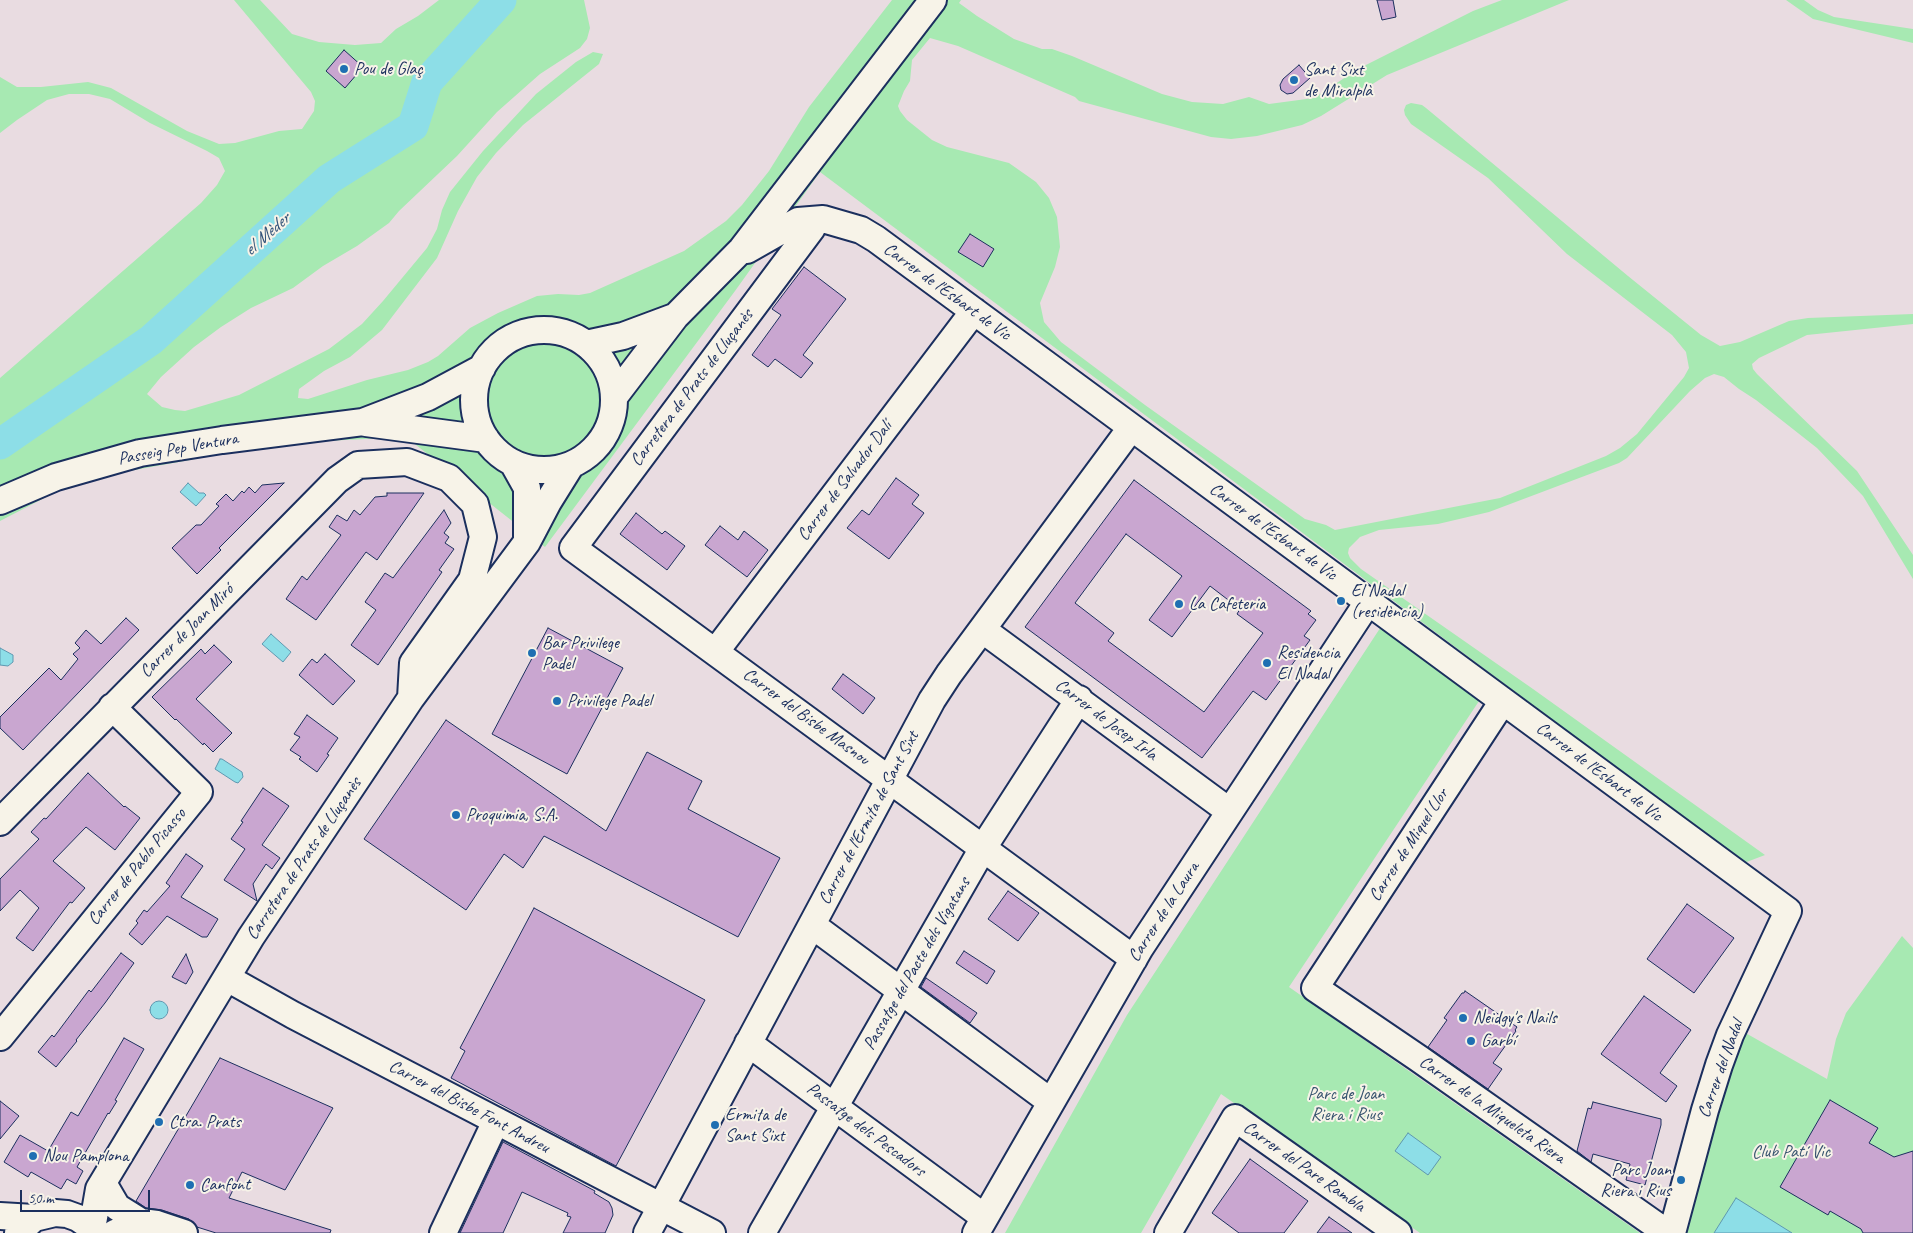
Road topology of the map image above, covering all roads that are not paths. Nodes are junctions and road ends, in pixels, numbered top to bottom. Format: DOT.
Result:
graph roads {
  1 [pos="933,0"];
  2 [pos="812,228"];
  3 [pos="742,249"];
  4 [pos="974,310"];
  5 [pos="675,317"];
  6 [pos="586,344"];
  7 [pos="482,368"];
  8 [pos="614,397"];
  9 [pos="363,422"];
  10 [pos="1131,428"];
  11 [pos="486,439"];
  12 [pos="386,463"];
  13 [pos="513,463"];
  14 [pos="570,465"];
  15 [pos="0,501"];
  16 [pos="527,542"];
  17 [pos="573,548"];
  18 [pos="1368,602"];
  19 [pos="983,630"];
  20 [pos="716,651"];
  21 [pos="412,698"];
  22 [pos="1079,699"];
  23 [pos="1503,701"];
  24 [pos="112,706"];
  25 [pos="890,779"];
  26 [pos="1229,811"];
  27 [pos="0,822"];
  28 [pos="983,848"];
  29 [pos="1788,911"];
  30 [pos="812,925"];
  31 [pos="1134,959"];
  32 [pos="227,978"];
  33 [pos="1315,988"];
  34 [pos="901,990"];
  35 [pos="0,1037"];
  36 [pos="748,1043"];
  37 [pos="1051,1102"];
  38 [pos="836,1107"];
  39 [pos="496,1121"];
  40 [pos="101,1186"];
  41 [pos="661,1207"];
  42 [pos="61,1213"];
  43 [pos="0,1216"];
  44 [pos="141,1222"];
  45 [pos="26,1225"];
  46 [pos="980,1225"];
  47 [pos="101,1232"];
  48 [pos="184,1233"];
  49 [pos="443,1233"];
  50 [pos="647,1233"];
  51 [pos="712,1233"];
  52 [pos="762,1233"];
  53 [pos="1168,1233"];
  54 [pos="1398,1233"];
  55 [pos="1667,1233"];
  56 [pos="1672,1233"];
  1 -- 3 [label="street"];
  2 -- 17 [label="street, Carretera de Prats de Lluçanès"];
  3 -- 4 [label="street, Carrer de l'Esbart de Vic"];
  3 -- 5 [label="street"];
  4 -- 10 [label="street, Carrer de l'Esbart de Vic"];
  4 -- 20 [label="street, Carrer de Salvador Dalí"];
  5 -- 6 [label="street"];
  5 -- 8 [label="street"];
  6 -- 7 [label="street"];
  6 -- 8 [label="street"];
  7 -- 9 [label="street, Passeig Pep Ventura"];
  7 -- 11 [label="street"];
  8 -- 14 [label="street"];
  9 -- 11 [label="street, Passeig Pep Ventura"];
  9 -- 12 [label="street"];
  9 -- 15 [label="street, Passeig Pep Ventura"];
  10 -- 18 [label="street, Carrer de l'Esbart de Vic"];
  10 -- 19 [label="street, Carrer de l'Ermita de Sant Sixt"];
  11 -- 13 [label="street"];
  12 -- 21 [label="street, Carrer de Joan Miró"];
  12 -- 24 [label="street, Carrer de Joan Miró"];
  13 -- 14 [label="street"];
  13 -- 16 [label="street"];
  14 -- 16 [label="street, Carretera de Prats de Lluçanès"];
  16 -- 21 [label="street, Carretera de Prats de Lluçanès"];
  17 -- 20 [label="street, Carrer del Bisbe Masnou"];
  18 -- 23 [label="street, Carrer de l'Esbart de Vic"];
  18 -- 26 [label="street, Carrer de la Laura"];
  19 -- 22 [label="street, Carrer de Josep Irla"];
  19 -- 25 [label="street, Carrer de l'Ermita de Sant Sixt"];
  20 -- 25 [label="street, Carrer del Bisbe Masnou"];
  21 -- 32 [label="street, Carretera de Prats de Lluçanès"];
  22 -- 26 [label="street, Carrer de Josep Irla"];
  22 -- 28 [label="street, Passatge del Pacte dels Vigatans"];
  23 -- 29 [label="street, Carrer de l'Esbart de Vic"];
  23 -- 33 [label="street, Carrer de Miquel Llor"];
  24 -- 27 [label="street, Carrer de Joan Miró"];
  24 -- 35 [label="street, Carrer de Pablo Picasso"];
  25 -- 28 [label="street, Carrer del Bisbe Masnou"];
  25 -- 30 [label="street, Carrer de l'Ermita de Sant Sixt"];
  26 -- 31 [label="street, Carrer de la Laura"];
  28 -- 31 [label="street, Carrer del Bisbe Masnou"];
  28 -- 34 [label="street, Passatge del Pacte dels Vigatans"];
  29 -- 56 [label="street, Carrer del Nadal"];
  30 -- 34 [label="street"];
  30 -- 36 [label="street, Carrer de l'Ermita de Sant Sixt"];
  31 -- 37 [label="street, Carrer de la Laura"];
  32 -- 39 [label="street, Carrer del Bisbe Font Andreu"];
  32 -- 40 [label="street, Carretera de Prats de Lluçanès"];
  33 -- 55 [label="street, Carrer de la Miqueleta Riera"];
  34 -- 37 [label="street"];
  34 -- 38 [label="street, Passatge del Pacte dels Vigatans"];
  36 -- 38 [label="street, Passatge dels Pescadors"];
  36 -- 41 [label="street, Carrer de l'Ermita de Sant Sixt"];
  37 -- 46 [label="street, Carrer de la Laura"];
  38 -- 46 [label="street, Passatge dels Pescadors"];
  38 -- 52 [label="street, Passatge del Pacte dels Vigatans"];
  39 -- 41 [label="street, Carrer del Bisbe Font Andreu"];
  39 -- 49 [label="street"];
  40 -- 42 [label="street, Carretera de Prats de Lluçanès"];
  40 -- 44 [label="street"];
  40 -- 47 [label="street, Carretera de Prats de Lluçanès"];
  41 -- 50 [label="street, Carrer de l'Ermita de Sant Sixt"];
  41 -- 51 [label="street, Carrer del Bisbe Font Andreu"];
  42 -- 45 [label="street"];
  42 -- 47 [label="street"];
  43 -- 45 [label="street"];
  44 -- 47 [label="street"];
  44 -- 48 [label="street"];
  53 -- 54 [label="street, Carrer del Pare Rambla"];
}
